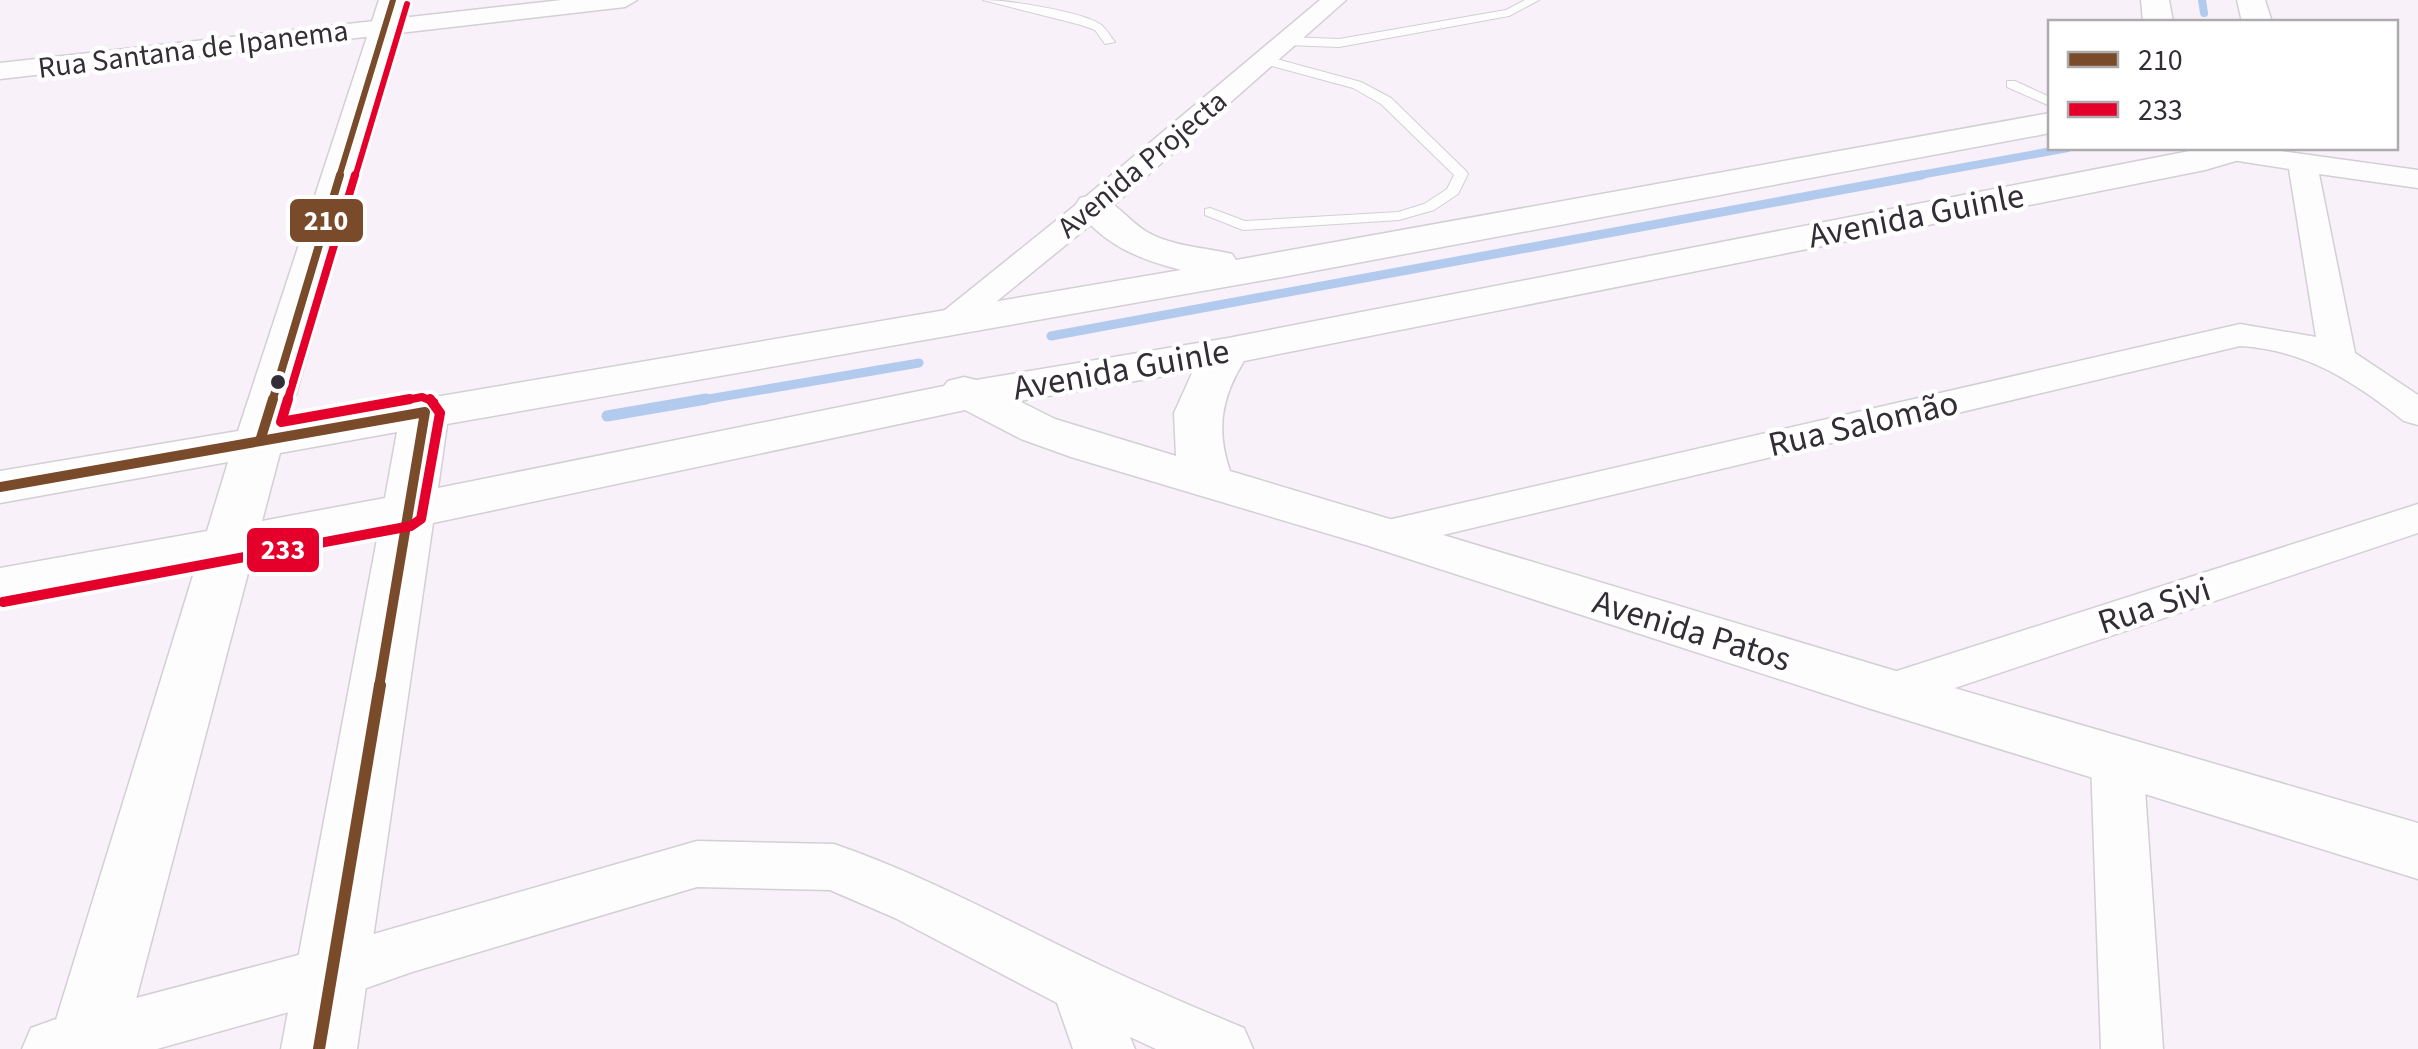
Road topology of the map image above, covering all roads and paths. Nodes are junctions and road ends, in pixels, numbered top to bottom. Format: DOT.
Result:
graph roads {
  1 [pos="625,0"];
  2 [pos="989,0"];
  3 [pos="1334,0"];
  4 [pos="1533,0"];
  5 [pos="390,13"];
  6 [pos="1287,40"];
  7 [pos="1109,42"];
  8 [pos="1265,60"];
  9 [pos="0,72"];
  10 [pos="2011,84"];
  11 [pos="2048,101"];
  12 [pos="2048,122"];
  13 [pos="2223,150"];
  14 [pos="2239,150"];
  15 [pos="2304,156"];
  16 [pos="2418,178"];
  17 [pos="1094,206"];
  18 [pos="1210,212"];
  19 [pos="1254,267"];
  20 [pos="947,325"];
  21 [pos="1228,352"];
  22 [pos="2337,355"];
  23 [pos="970,395"];
  24 [pos="425,412"];
  25 [pos="2418,413"];
  26 [pos="260,441"];
  27 [pos="1208,480"];
  28 [pos="0,487"];
  29 [pos="408,510"];
  30 [pos="2418,518"];
  31 [pos="1388,534"];
  32 [pos="228,546"];
  33 [pos="0,587"];
  34 [pos="1889,692"];
  35 [pos="2117,760"];
  36 [pos="2418,851"];
  37 [pos="332,973"];
  38 [pos="1081,986"];
  39 [pos="75,1046"];
  40 [pos="319,1049"];
  41 [pos="1104,1049"];
  42 [pos="1222,1049"];
  43 [pos="2132,1049"];
  1 -- 5 [label="street, Rua Santana de Ipanema"];
  2 -- 7 [label="lane"];
  3 -- 6 [label="street, Avenida Projecta"];
  4 -- 6 [label="lane"];
  5 -- 9 [label="street, Rua Santana de Ipanema"];
  5 -- 26 [label="street"];
  6 -- 8 [label="street, Avenida Projecta"];
  8 -- 17 [label="street, Avenida Projecta"];
  8 -- 18 [label="lane"];
  10 -- 11 [label="lane"];
  12 -- 19 [label="street, Avenida Guinle"];
  13 -- 21 [label="street, Avenida Guinle"];
  14 -- 15 [label="street"];
  15 -- 16 [label="street"];
  15 -- 22 [label="street"];
  17 -- 19 [label="street"];
  17 -- 20 [label="street, Avenida Projecta"];
  19 -- 20 [label="street, Avenida Guinle"];
  20 -- 23 [label="street, Avenida Patos"];
  20 -- 24 [label="street, Avenida Guinle"];
  21 -- 23 [label="street, Avenida Guinle"];
  21 -- 27 [label="street"];
  22 -- 25 [label="street, Rua Salomão"];
  22 -- 31 [label="street, Rua Salomão"];
  23 -- 27 [label="street, Avenida Patos"];
  23 -- 29 [label="street, Avenida Guinle"];
  24 -- 26 [label="street, Avenida Guinle"];
  24 -- 29 [label="street"];
  26 -- 28 [label="street, Avenida Guinle"];
  26 -- 32 [label="street"];
  27 -- 31 [label="street, Avenida Patos"];
  29 -- 32 [label="street, Avenida Guinle"];
  29 -- 37 [label="street"];
  30 -- 34 [label="street, Rua Sivi"];
  31 -- 34 [label="street, Avenida Patos"];
  32 -- 33 [label="street, Avenida Guinle"];
  32 -- 39 [label="street"];
  34 -- 35 [label="street, Avenida Patos"];
  35 -- 36 [label="street, Avenida Patos"];
  35 -- 43 [label="street"];
  37 -- 38 [label="street"];
  37 -- 39 [label="street"];
  37 -- 40 [label="street"];
  38 -- 41 [label="street"];
  38 -- 42 [label="street"];
}
